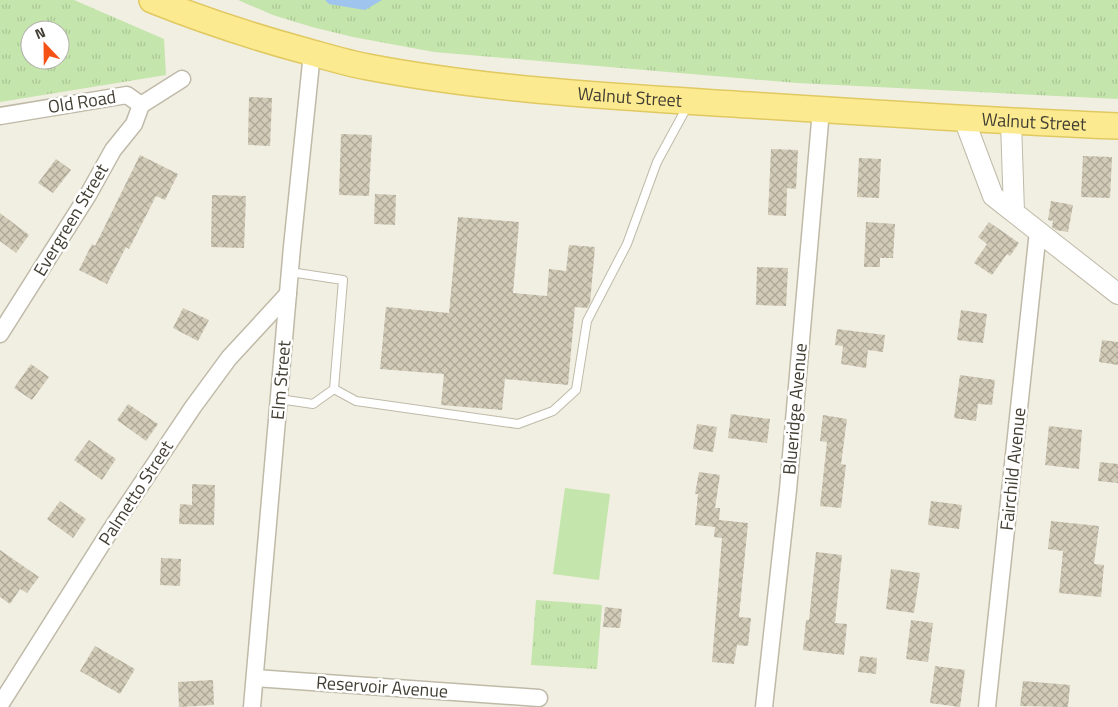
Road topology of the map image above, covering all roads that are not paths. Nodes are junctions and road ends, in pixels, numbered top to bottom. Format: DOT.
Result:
graph roads {
  1 [pos="152,0"];
  2 [pos="312,53"];
  3 [pos="182,80"];
  4 [pos="690,102"];
  5 [pos="141,105"];
  6 [pos="820,110"];
  7 [pos="0,116"];
  8 [pos="964,119"];
  9 [pos="1011,122"];
  10 [pos="1118,126"];
  11 [pos="1014,212"];
  12 [pos="1038,231"];
  13 [pos="290,272"];
  14 [pos="288,294"];
  15 [pos="1118,294"];
  16 [pos="0,334"];
  17 [pos="334,389"];
  18 [pos="279,399"];
  19 [pos="255,678"];
  20 [pos="539,698"];
  21 [pos="0,704"];
  22 [pos="252,707"];
  23 [pos="764,707"];
  24 [pos="987,707"];
  1 -- 2 [label="main road, Walnut Street"];
  2 -- 4 [label="main road, Walnut Street"];
  2 -- 13 [label="street, Elm Street"];
  3 -- 5 [label="street, Old Road"];
  4 -- 6 [label="main road, Walnut Street"];
  4 -- 17 [label="lane"];
  5 -- 7 [label="street, Old Road"];
  5 -- 16 [label="street, Evergreen Street"];
  6 -- 8 [label="main road, Walnut Street"];
  6 -- 23 [label="street, Blueridge Avenue"];
  8 -- 9 [label="main road, Walnut Street"];
  8 -- 11 [label="street"];
  9 -- 10 [label="main road, Walnut Street"];
  9 -- 11 [label="street"];
  11 -- 12 [label="street"];
  12 -- 15 [label="street"];
  12 -- 24 [label="street, Fairchild Avenue"];
  13 -- 14 [label="street, Elm Street"];
  13 -- 17 [label="lane"];
  14 -- 18 [label="street, Elm Street"];
  14 -- 21 [label="street, Palmetto Street"];
  17 -- 18 [label="lane"];
  18 -- 19 [label="street, Elm Street"];
  19 -- 20 [label="street, Reservoir Avenue"];
  19 -- 22 [label="street, Elm Street"];
}
